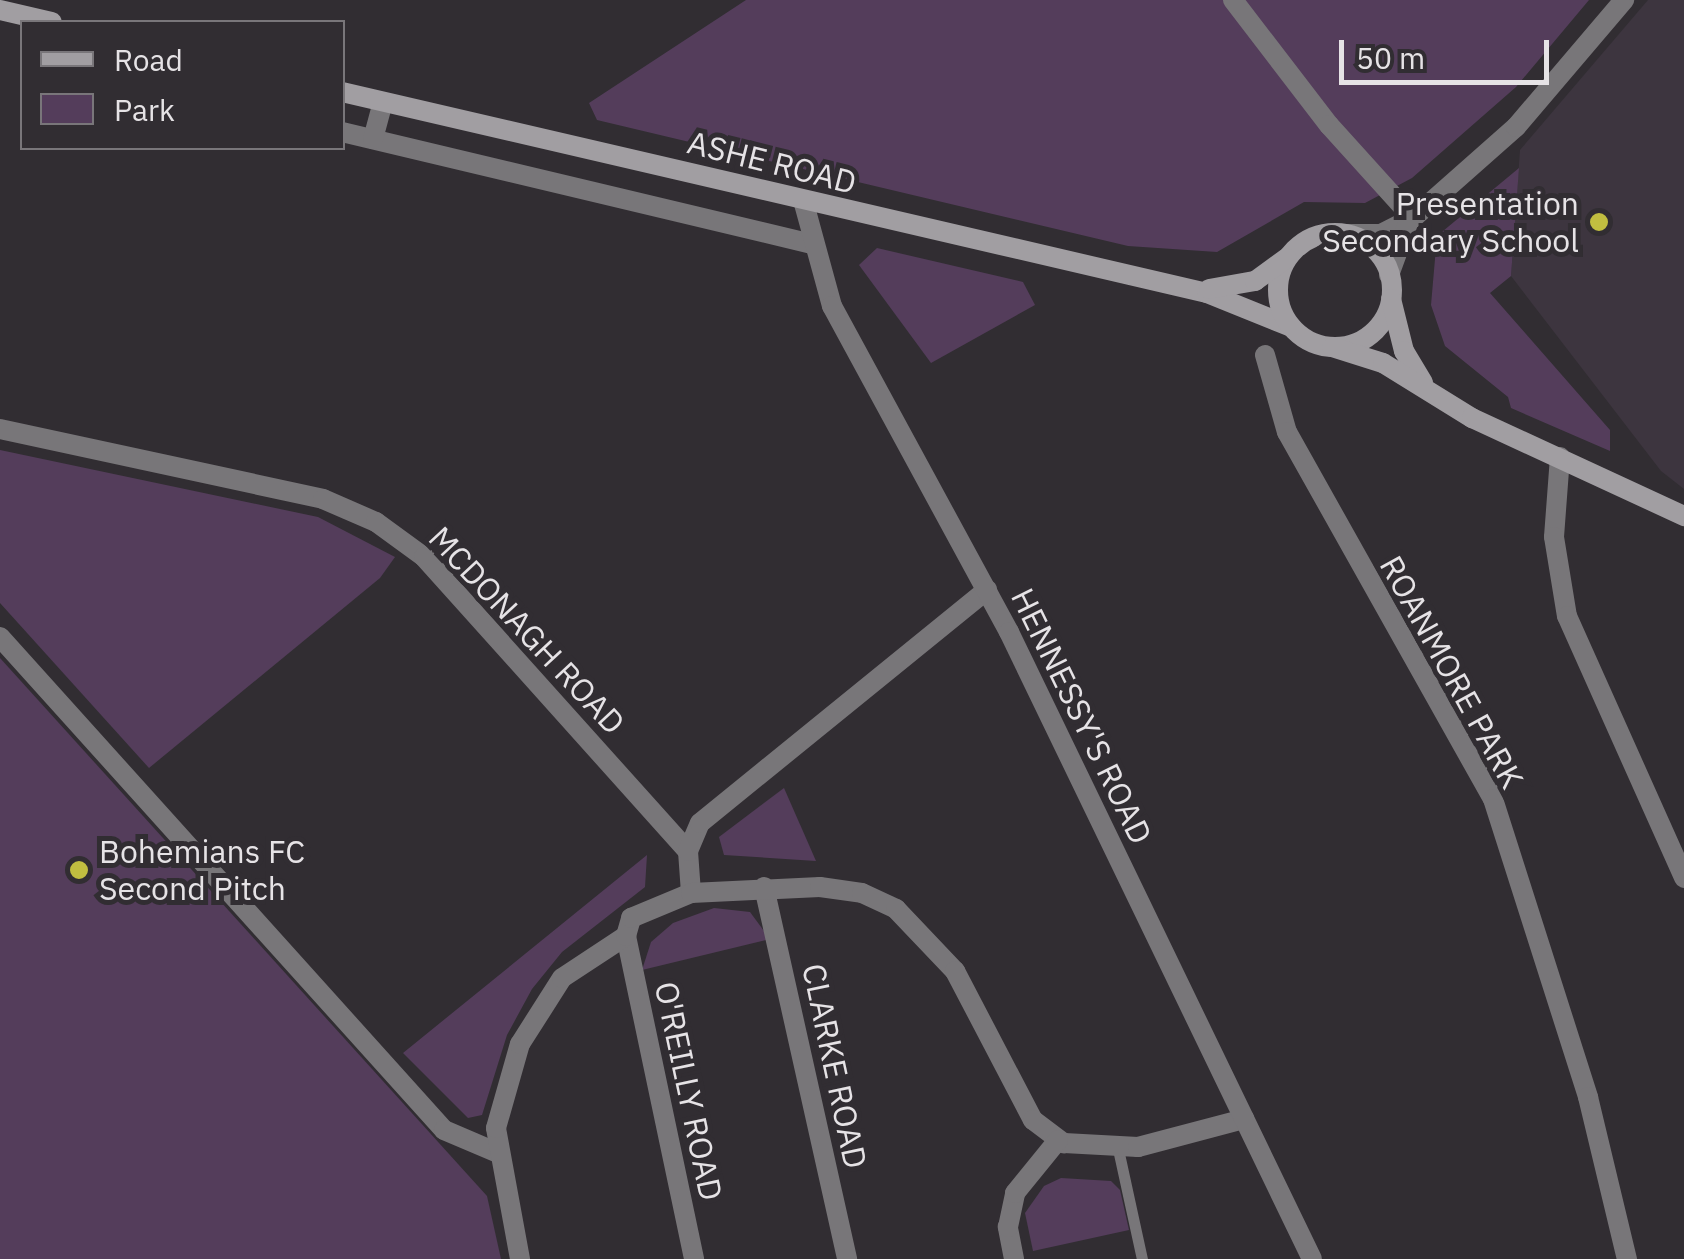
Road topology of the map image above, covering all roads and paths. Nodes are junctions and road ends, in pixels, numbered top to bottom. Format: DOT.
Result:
graph roads {
  1 [pos="1233,0"];
  2 [pos="1624,0"];
  3 [pos="0,10"];
  4 [pos="43,20"];
  5 [pos="345,93"];
  6 [pos="383,102"];
  7 [pos="345,133"];
  8 [pos="374,139"];
  9 [pos="803,200"];
  10 [pos="1413,218"];
  11 [pos="1341,234"];
  12 [pos="810,244"];
  13 [pos="1292,254"];
  14 [pos="1389,275"];
  15 [pos="1187,289"];
  16 [pos="1391,299"];
  17 [pos="1291,327"];
  18 [pos="1332,347"];
  19 [pos="1265,355"];
  20 [pos="1435,395"];
  21 [pos="0,428"];
  22 [pos="1560,457"];
  23 [pos="1684,516"];
  24 [pos="987,590"];
  25 [pos="0,637"];
  26 [pos="688,850"];
  27 [pos="1684,878"];
  28 [pos="764,887"];
  29 [pos="691,893"];
  30 [pos="626,936"];
  31 [pos="1244,1119"];
  32 [pos="1058,1140"];
  33 [pos="1118,1150"];
  34 [pos="498,1152"];
  35 [pos="520,1259"];
  36 [pos="694,1259"];
  37 [pos="846,1259"];
  38 [pos="1014,1259"];
  39 [pos="1142,1259"];
  40 [pos="1312,1259"];
  41 [pos="1627,1259"];
  1 -- 10 [label="street"];
  2 -- 10 [label="street"];
  3 -- 4 [label="main road"];
  5 -- 6 [label="main road, ASHE ROAD"];
  6 -- 8 [label="street"];
  6 -- 9 [label="main road, ASHE ROAD"];
  7 -- 8 [label="street"];
  8 -- 12 [label="street"];
  9 -- 12 [label="street, HENNESSY'S ROAD"];
  9 -- 15 [label="main road, ASHE ROAD"];
  10 -- 11 [label="street"];
  10 -- 14 [label="street"];
  11 -- 13 [label="main road"];
  11 -- 14 [label="main road"];
  12 -- 24 [label="street, HENNESSY'S ROAD"];
  13 -- 15 [label="main road, ASHE ROAD"];
  13 -- 17 [label="main road"];
  14 -- 16 [label="main road"];
  15 -- 17 [label="main road, ASHE ROAD"];
  16 -- 18 [label="main road"];
  16 -- 20 [label="main road"];
  17 -- 18 [label="main road"];
  18 -- 20 [label="main road"];
  19 -- 41 [label="street, ROANMORE PARK"];
  20 -- 22 [label="main road"];
  21 -- 26 [label="street, MCDONAGH ROAD"];
  22 -- 23 [label="main road"];
  22 -- 27 [label="street"];
  24 -- 26 [label="street"];
  24 -- 31 [label="street, HENNESSY'S ROAD"];
  25 -- 34 [label="street"];
  26 -- 29 [label="street"];
  28 -- 29 [label="street"];
  28 -- 32 [label="street"];
  28 -- 37 [label="street, CLARKE ROAD"];
  29 -- 30 [label="street"];
  30 -- 34 [label="street"];
  30 -- 36 [label="street, O'REILLY ROAD"];
  31 -- 33 [label="street"];
  31 -- 40 [label="street, HENNESSY'S ROAD"];
  32 -- 33 [label="street"];
  32 -- 38 [label="street"];
  33 -- 39 [label="lane"];
  34 -- 35 [label="street"];
}
